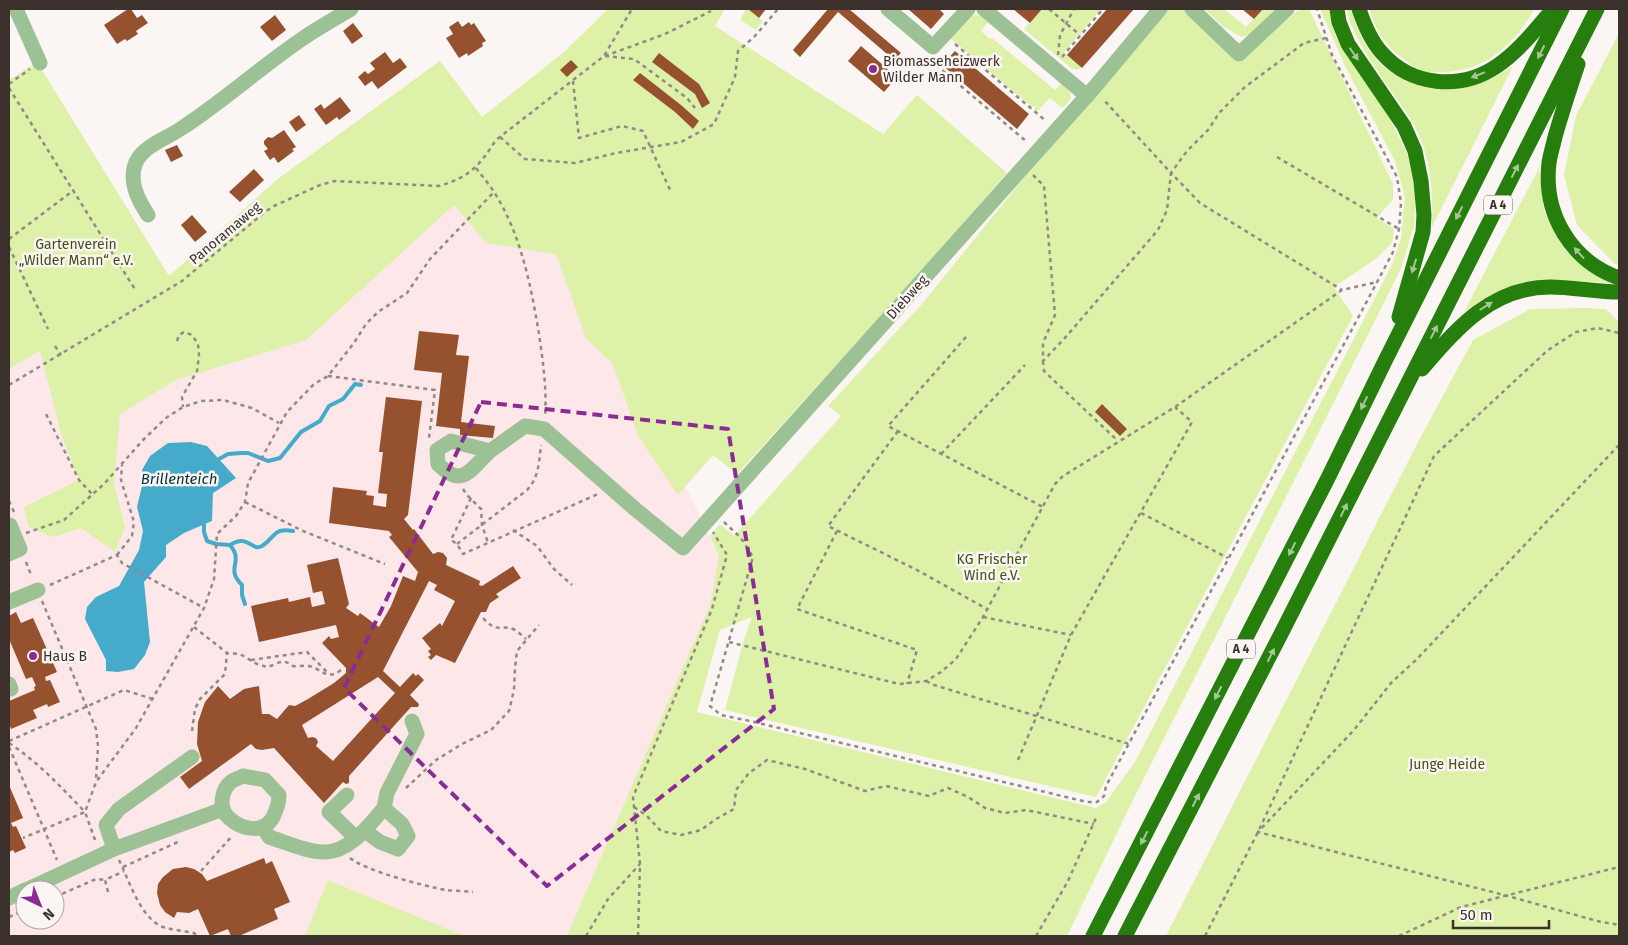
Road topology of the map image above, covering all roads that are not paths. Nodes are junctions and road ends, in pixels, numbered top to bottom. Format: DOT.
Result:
graph roads {
  1 [pos="16,9"];
  2 [pos="351,9"];
  3 [pos="888,9"];
  4 [pos="968,9"];
  5 [pos="984,9"];
  6 [pos="1160,9"];
  7 [pos="1192,9"];
  8 [pos="1287,9"];
  9 [pos="1337,9"];
  10 [pos="1359,9"];
  11 [pos="1553,9"];
  12 [pos="1562,9"];
  13 [pos="1595,14"];
  14 [pos="40,63"];
  15 [pos="1090,93"];
  16 [pos="148,216"];
  17 [pos="1619,278"];
  18 [pos="1619,292"];
  19 [pos="1386,359"];
  20 [pos="1404,391"];
  21 [pos="490,451"];
  22 [pos="38,590"];
  23 [pos="9,602"];
  24 [pos="412,721"];
  25 [pos="192,757"];
  26 [pos="347,795"];
  27 [pos="384,808"];
  28 [pos="223,809"];
  29 [pos="263,828"];
  30 [pos="360,834"];
  31 [pos="109,852"];
  32 [pos="47,880"];
  33 [pos="1093,936"];
  34 [pos="1125,936"];
  1 -- 14 [label="street"];
  2 -- 16 [label="street"];
  3 -- 4 [label="street"];
  5 -- 15 [label="street"];
  6 -- 15 [label="street, Diebweg"];
  7 -- 8 [label="street"];
  9 -- 19 [label="highway, one-way"];
  11 -- 10 [label="highway, one-way"];
  12 -- 19 [label="highway, A 4, one-way"];
  17 -- 13 [label="highway, one-way"];
  20 -- 13 [label="highway, A 4, one-way"];
  15 -- 21 [label="street, Diebweg"];
  20 -- 18 [label="highway, one-way"];
  19 -- 33 [label="highway, A 4, one-way"];
  34 -- 20 [label="highway, A 4, one-way"];
  21 -- 21 [label="street"];
  22 -- 23 [label="street"];
  24 -- 27 [label="street"];
  25 -- 31 [label="street"];
  26 -- 30 [label="street"];
  27 -- 30 [label="street"];
  27 -- 30 [label="street"];
  28 -- 29 [label="street"];
  28 -- 29 [label="street"];
  28 -- 31 [label="street"];
  29 -- 30 [label="street"];
  31 -- 32 [label="street"];
}
